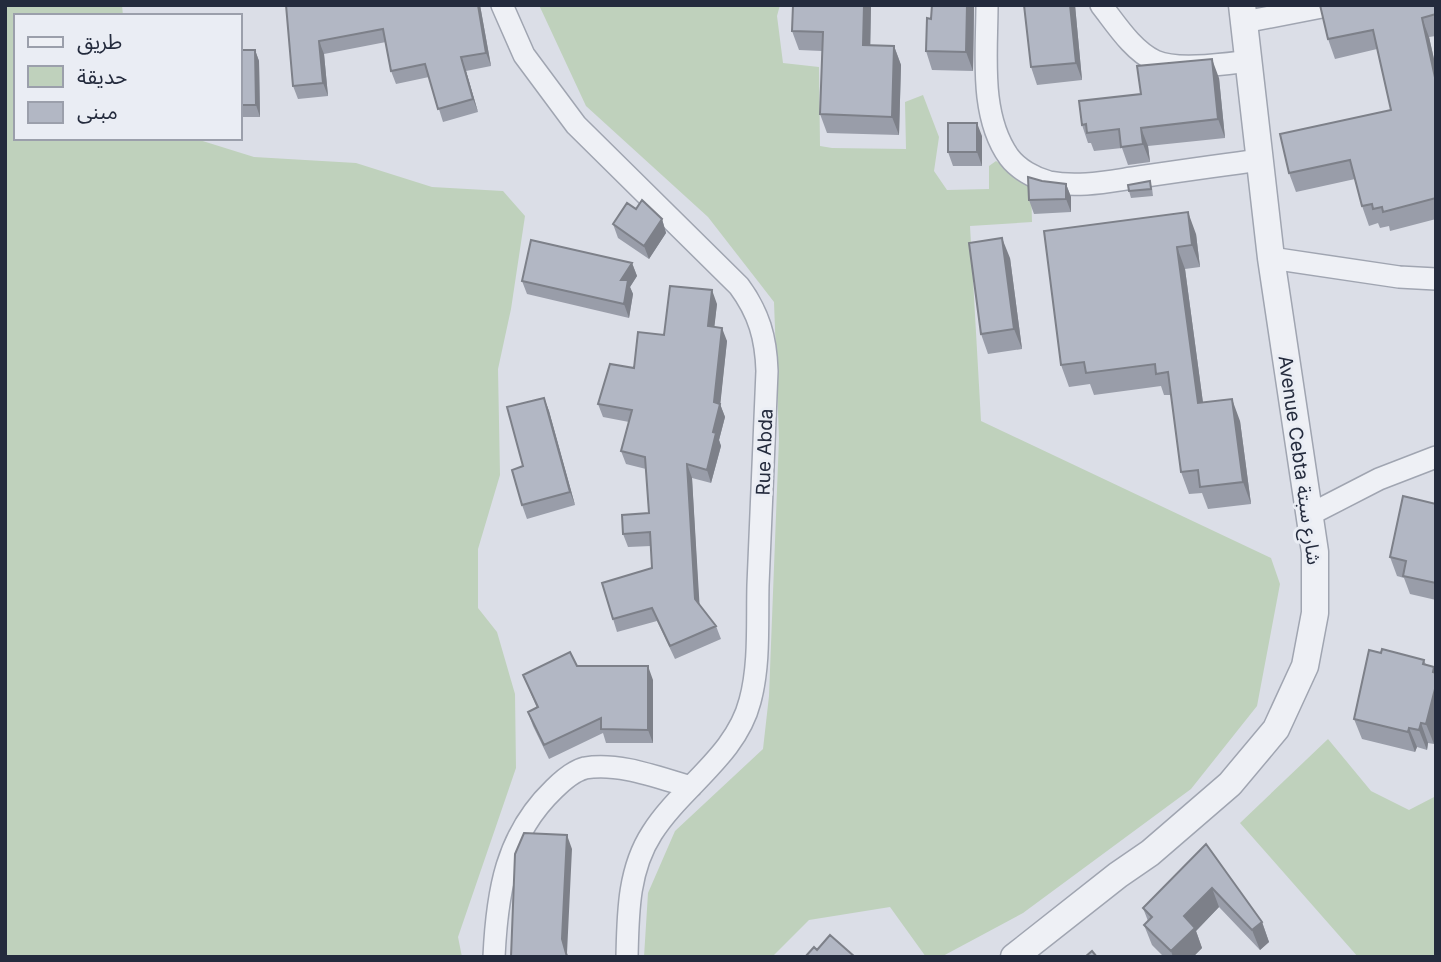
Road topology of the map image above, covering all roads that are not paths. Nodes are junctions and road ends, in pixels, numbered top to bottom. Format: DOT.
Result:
graph roads {
  1 [pos="502,5"];
  2 [pos="987,5"];
  3 [pos="1101,5"];
  4 [pos="1332,5"];
  5 [pos="1296,9"];
  6 [pos="1243,14"];
  7 [pos="1249,61"];
  8 [pos="1261,160"];
  9 [pos="1271,258"];
  10 [pos="1436,279"];
  11 [pos="1436,457"];
  12 [pos="1309,515"];
  13 [pos="691,787"];
  14 [pos="494,957"];
  15 [pos="627,957"];
  16 [pos="1014,957"];
  1 -- 13 [label="street, Rue Abda"];
  2 -- 8 [label="street"];
  3 -- 7 [label="street"];
  4 -- 5 [label="street"];
  5 -- 6 [label="street"];
  6 -- 7 [label="street, Avenue Cebta شارع سبتة"];
  7 -- 8 [label="street, Avenue Cebta شارع سبتة"];
  8 -- 9 [label="street, Avenue Cebta شارع سبتة"];
  9 -- 10 [label="street"];
  9 -- 12 [label="street, Avenue Cebta شارع سبتة"];
  11 -- 12 [label="street"];
  12 -- 16 [label="street, Avenue Cebta شارع سبتة"];
  13 -- 14 [label="street"];
  13 -- 15 [label="street, Rue Abda"];
}
